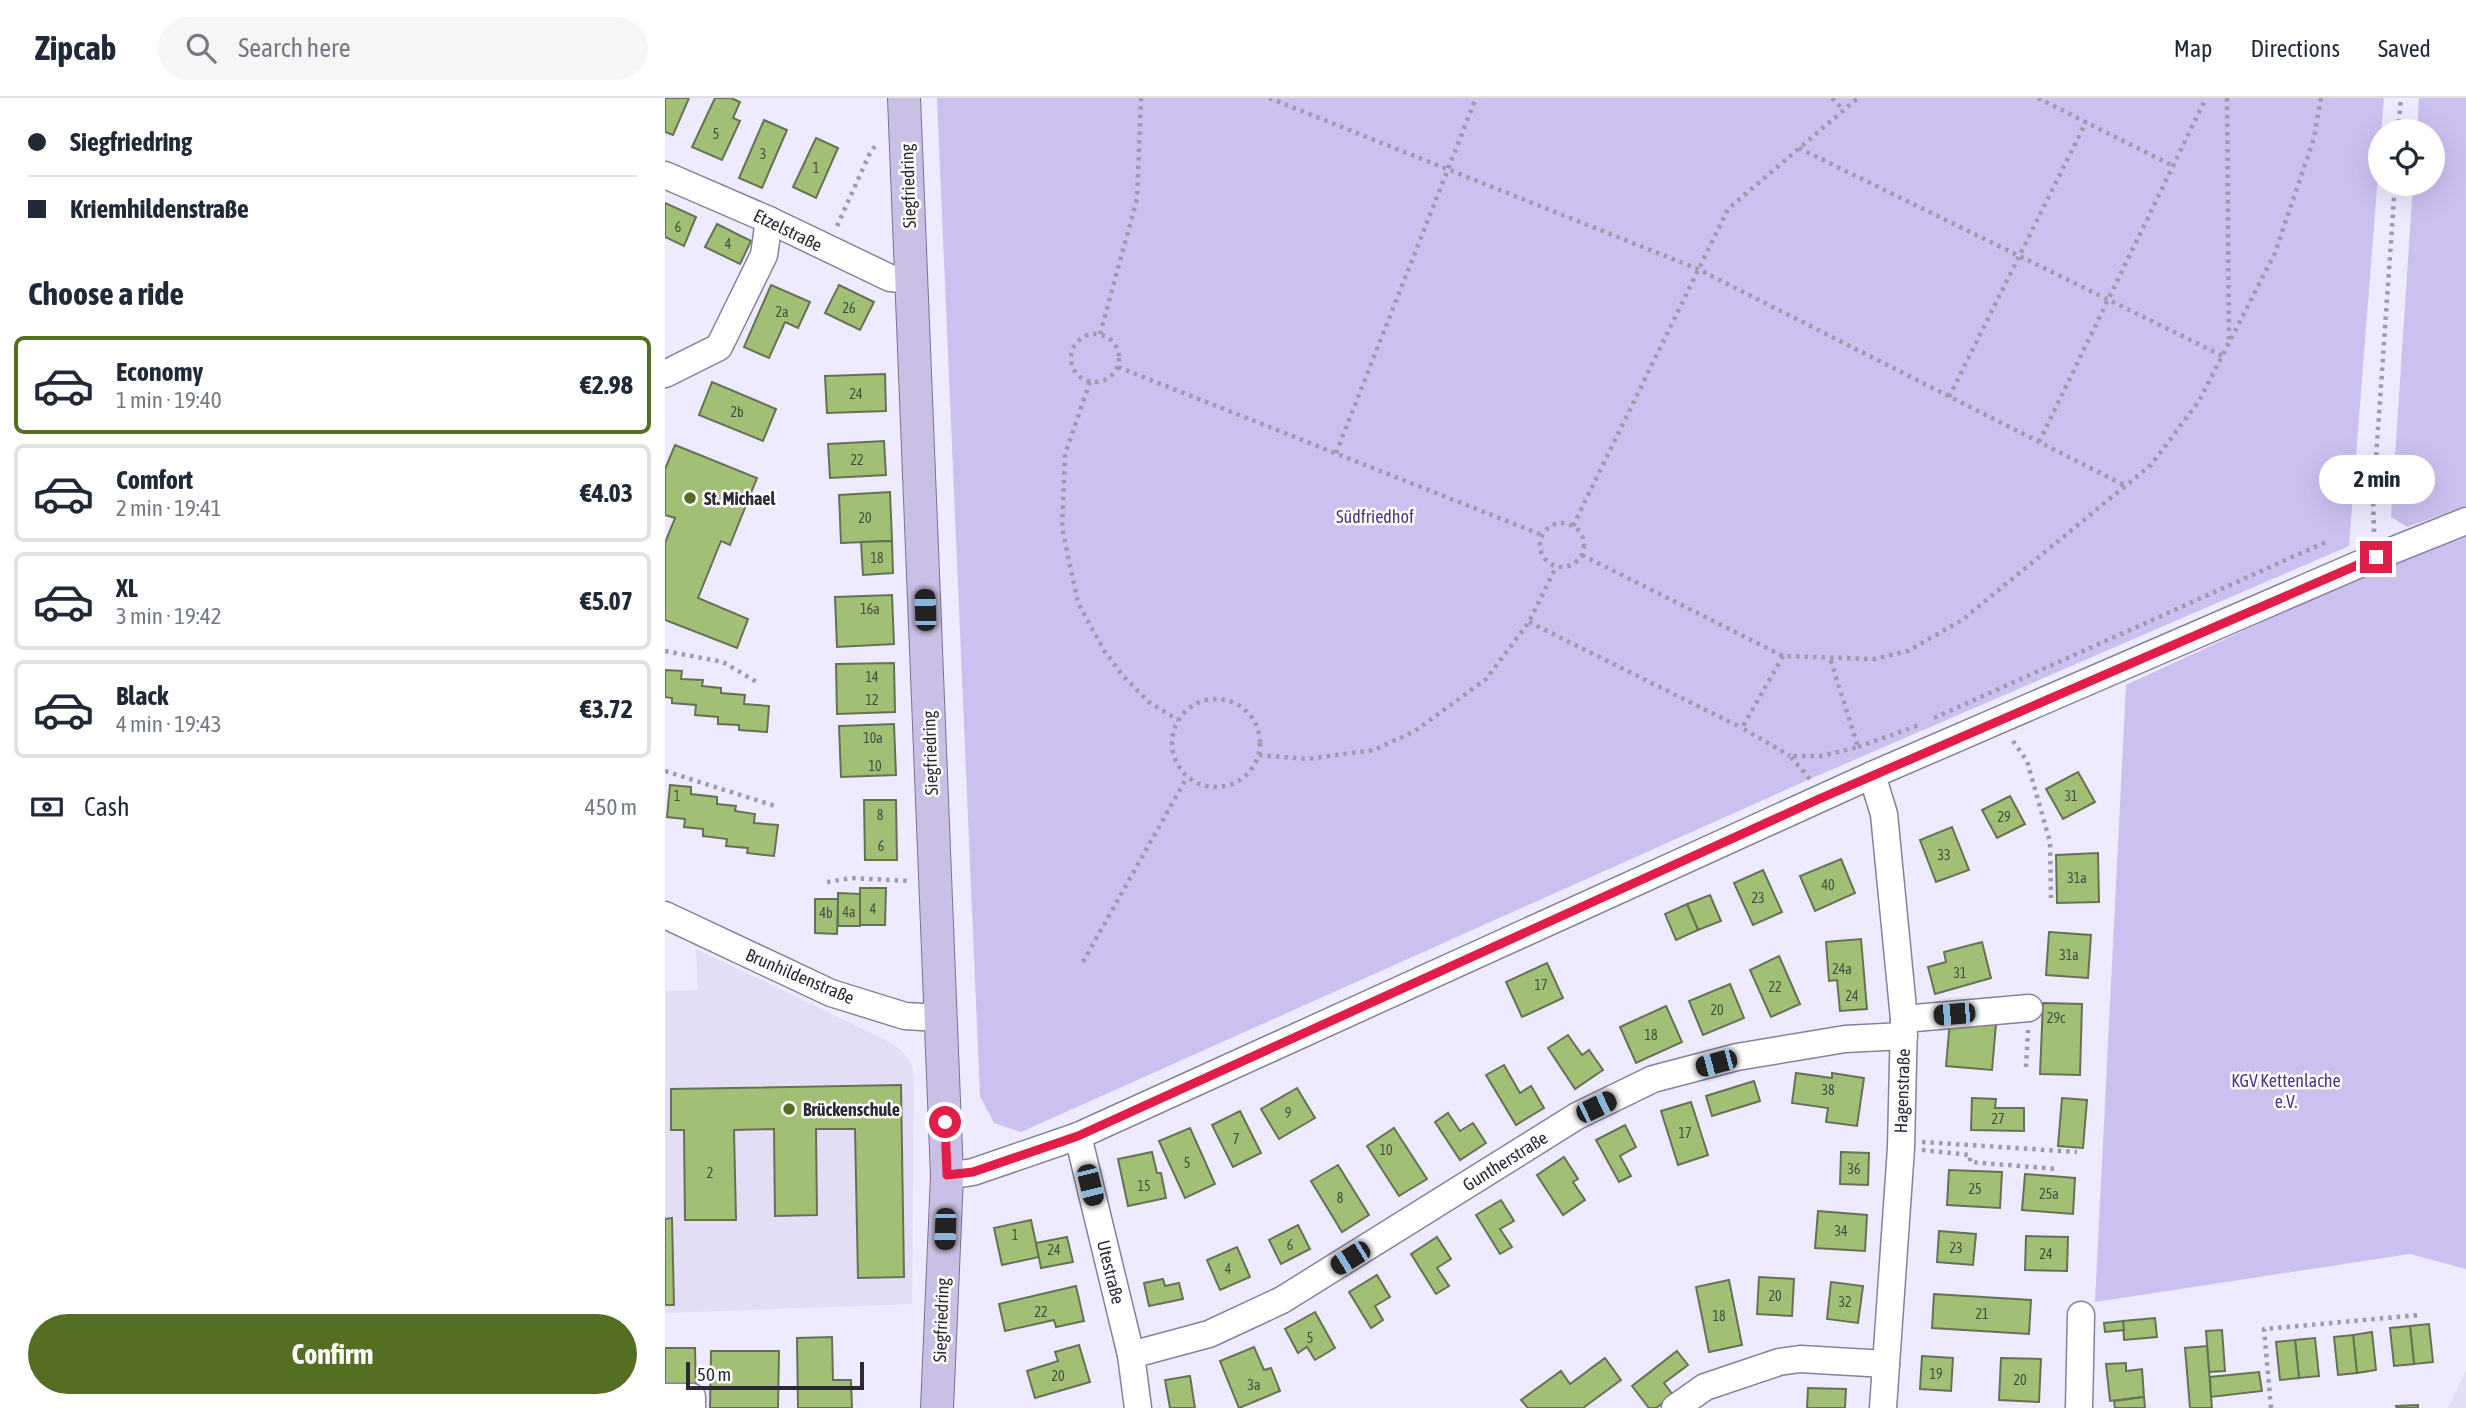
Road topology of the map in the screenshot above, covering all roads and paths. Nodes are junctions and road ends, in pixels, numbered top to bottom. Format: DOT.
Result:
graph roads {
  1 [pos="904,98"];
  2 [pos="1141,98"];
  3 [pos="1269,98"];
  4 [pos="1476,98"];
  5 [pos="1832,98"];
  6 [pos="1858,98"];
  7 [pos="2038,98"];
  8 [pos="2206,98"];
  9 [pos="2227,98"];
  10 [pos="2322,98"];
  11 [pos="2401,98"];
  12 [pos="1843,111"];
  13 [pos="2399,119"];
  14 [pos="2086,122"];
  15 [pos="881,139"];
  16 [pos="1799,148"];
  17 [pos="2173,166"];
  18 [pos="1448,169"];
  19 [pos="665,175"];
  20 [pos="2394,196"];
  21 [pos="769,220"];
  22 [pos="827,248"];
  23 [pos="2019,256"];
  24 [pos="1698,269"];
  25 [pos="912,280"];
  26 [pos="2108,300"];
  27 [pos="1100,334"];
  28 [pos="2229,344"];
  29 [pos="2223,356"];
  30 [pos="1118,367"];
  31 [pos="665,374"];
  32 [pos="1090,382"];
  33 [pos="1949,397"];
  34 [pos="2039,442"];
  35 [pos="1336,453"];
  36 [pos="2126,486"];
  37 [pos="2466,521"];
  38 [pos="1573,526"];
  39 [pos="1542,535"];
  40 [pos="2328,541"];
  41 [pos="1582,555"];
  42 [pos="2376,557"];
  43 [pos="1556,567"];
  44 [pos="1529,622"];
  45 [pos="665,651"];
  46 [pos="1783,656"];
  47 [pos="1830,658"];
  48 [pos="760,684"];
  49 [pos="1934,718"];
  50 [pos="1999,719"];
  51 [pos="1178,720"];
  52 [pos="1921,724"];
  53 [pos="1742,728"];
  54 [pos="1858,747"];
  55 [pos="1259,755"];
  56 [pos="1790,756"];
  57 [pos="665,771"];
  58 [pos="1872,775"];
  59 [pos="1188,778"];
  60 [pos="1819,799"];
  61 [pos="775,806"];
  62 [pos="903,881"];
  63 [pos="827,882"];
  64 [pos="2051,898"];
  65 [pos="665,915"];
  66 [pos="1083,962"];
  67 [pos="2029,1008"];
  68 [pos="940,1018"];
  69 [pos="1904,1027"];
  70 [pos="2026,1067"];
  71 [pos="1078,1136"];
  72 [pos="1901,1144"];
  73 [pos="2077,1152"];
  74 [pos="2057,1169"];
  75 [pos="947,1175"];
  76 [pos="2081,1315"];
  77 [pos="2420,1315"];
  78 [pos="1131,1355"];
  79 [pos="1886,1364"];
  80 [pos="665,1397"];
  81 [pos="692,1408"];
  82 [pos="937,1408"];
  83 [pos="1138,1408"];
  84 [pos="1675,1408"];
  85 [pos="1883,1408"];
  86 [pos="2079,1408"];
  87 [pos="2271,1408"];
  1 -- 25 [label="main road, Siegfriedring"];
  2 -- 27 [label="path"];
  3 -- 18 [label="path"];
  4 -- 18 [label="path"];
  5 -- 12 [label="path"];
  6 -- 12 [label="path"];
  7 -- 14 [label="path"];
  8 -- 17 [label="path"];
  9 -- 28 [label="path"];
  10 -- 28 [label="path"];
  11 -- 13 [label="path"];
  12 -- 16 [label="path"];
  14 -- 17 [label="path"];
  14 -- 23 [label="path"];
  15 -- 22 [label="path"];
  16 -- 23 [label="path"];
  16 -- 24 [label="path"];
  17 -- 26 [label="path"];
  18 -- 24 [label="path"];
  18 -- 35 [label="path"];
  19 -- 21 [label="street, Etzelstraße"];
  20 -- 42 [label="path"];
  21 -- 22 [label="street, Etzelstraße"];
  21 -- 31 [label="street"];
  22 -- 25 [label="street, Etzelstraße"];
  23 -- 26 [label="path"];
  23 -- 33 [label="path"];
  24 -- 33 [label="path"];
  24 -- 38 [label="path"];
  25 -- 68 [label="main road, Siegfriedring"];
  26 -- 29 [label="path"];
  26 -- 34 [label="path"];
  27 -- 30 [label="path"];
  27 -- 32 [label="path"];
  28 -- 29 [label="path"];
  29 -- 36 [label="path"];
  30 -- 32 [label="path"];
  30 -- 35 [label="path"];
  32 -- 51 [label="path"];
  33 -- 34 [label="path"];
  34 -- 36 [label="path"];
  35 -- 39 [label="path"];
  36 -- 47 [label="path"];
  37 -- 42 [label="street"];
  38 -- 39 [label="path"];
  38 -- 41 [label="path"];
  39 -- 43 [label="path"];
  40 -- 49 [label="path"];
  41 -- 43 [label="path"];
  41 -- 46 [label="path"];
  42 -- 50 [label="street"];
  43 -- 44 [label="path"];
  44 -- 53 [label="path"];
  44 -- 55 [label="path"];
  45 -- 48 [label="path"];
  46 -- 47 [label="path"];
  46 -- 53 [label="path"];
  47 -- 54 [label="path"];
  50 -- 58 [label="street"];
  50 -- 64 [label="path"];
  51 -- 55 [label="path"];
  51 -- 59 [label="path"];
  52 -- 54 [label="path"];
  53 -- 56 [label="path"];
  54 -- 56 [label="path"];
  55 -- 59 [label="path"];
  56 -- 60 [label="path"];
  57 -- 61 [label="path"];
  58 -- 60 [label="street"];
  58 -- 69 [label="street, Hagenstraße"];
  59 -- 66 [label="path"];
  60 -- 71 [label="street"];
  62 -- 63 [label="path"];
  65 -- 68 [label="street, Brunhildenstraße"];
  67 -- 69 [label="street, Guntherstraße"];
  67 -- 70 [label="path"];
  68 -- 75 [label="main road, Siegfriedring"];
  69 -- 72 [label="street, Hagenstraße"];
  69 -- 78 [label="street, Guntherstraße"];
  71 -- 75 [label="street"];
  71 -- 78 [label="street, Utestraße"];
  72 -- 73 [label="path"];
  72 -- 74 [label="path"];
  72 -- 79 [label="street, Hagenstraße"];
  75 -- 82 [label="main road, Siegfriedring"];
  76 -- 86 [label="street"];
  77 -- 87 [label="path"];
  78 -- 83 [label="street, Utestraße"];
  79 -- 84 [label="street"];
  79 -- 85 [label="street, Hagenstraße"];
  80 -- 81 [label="street"];
}
